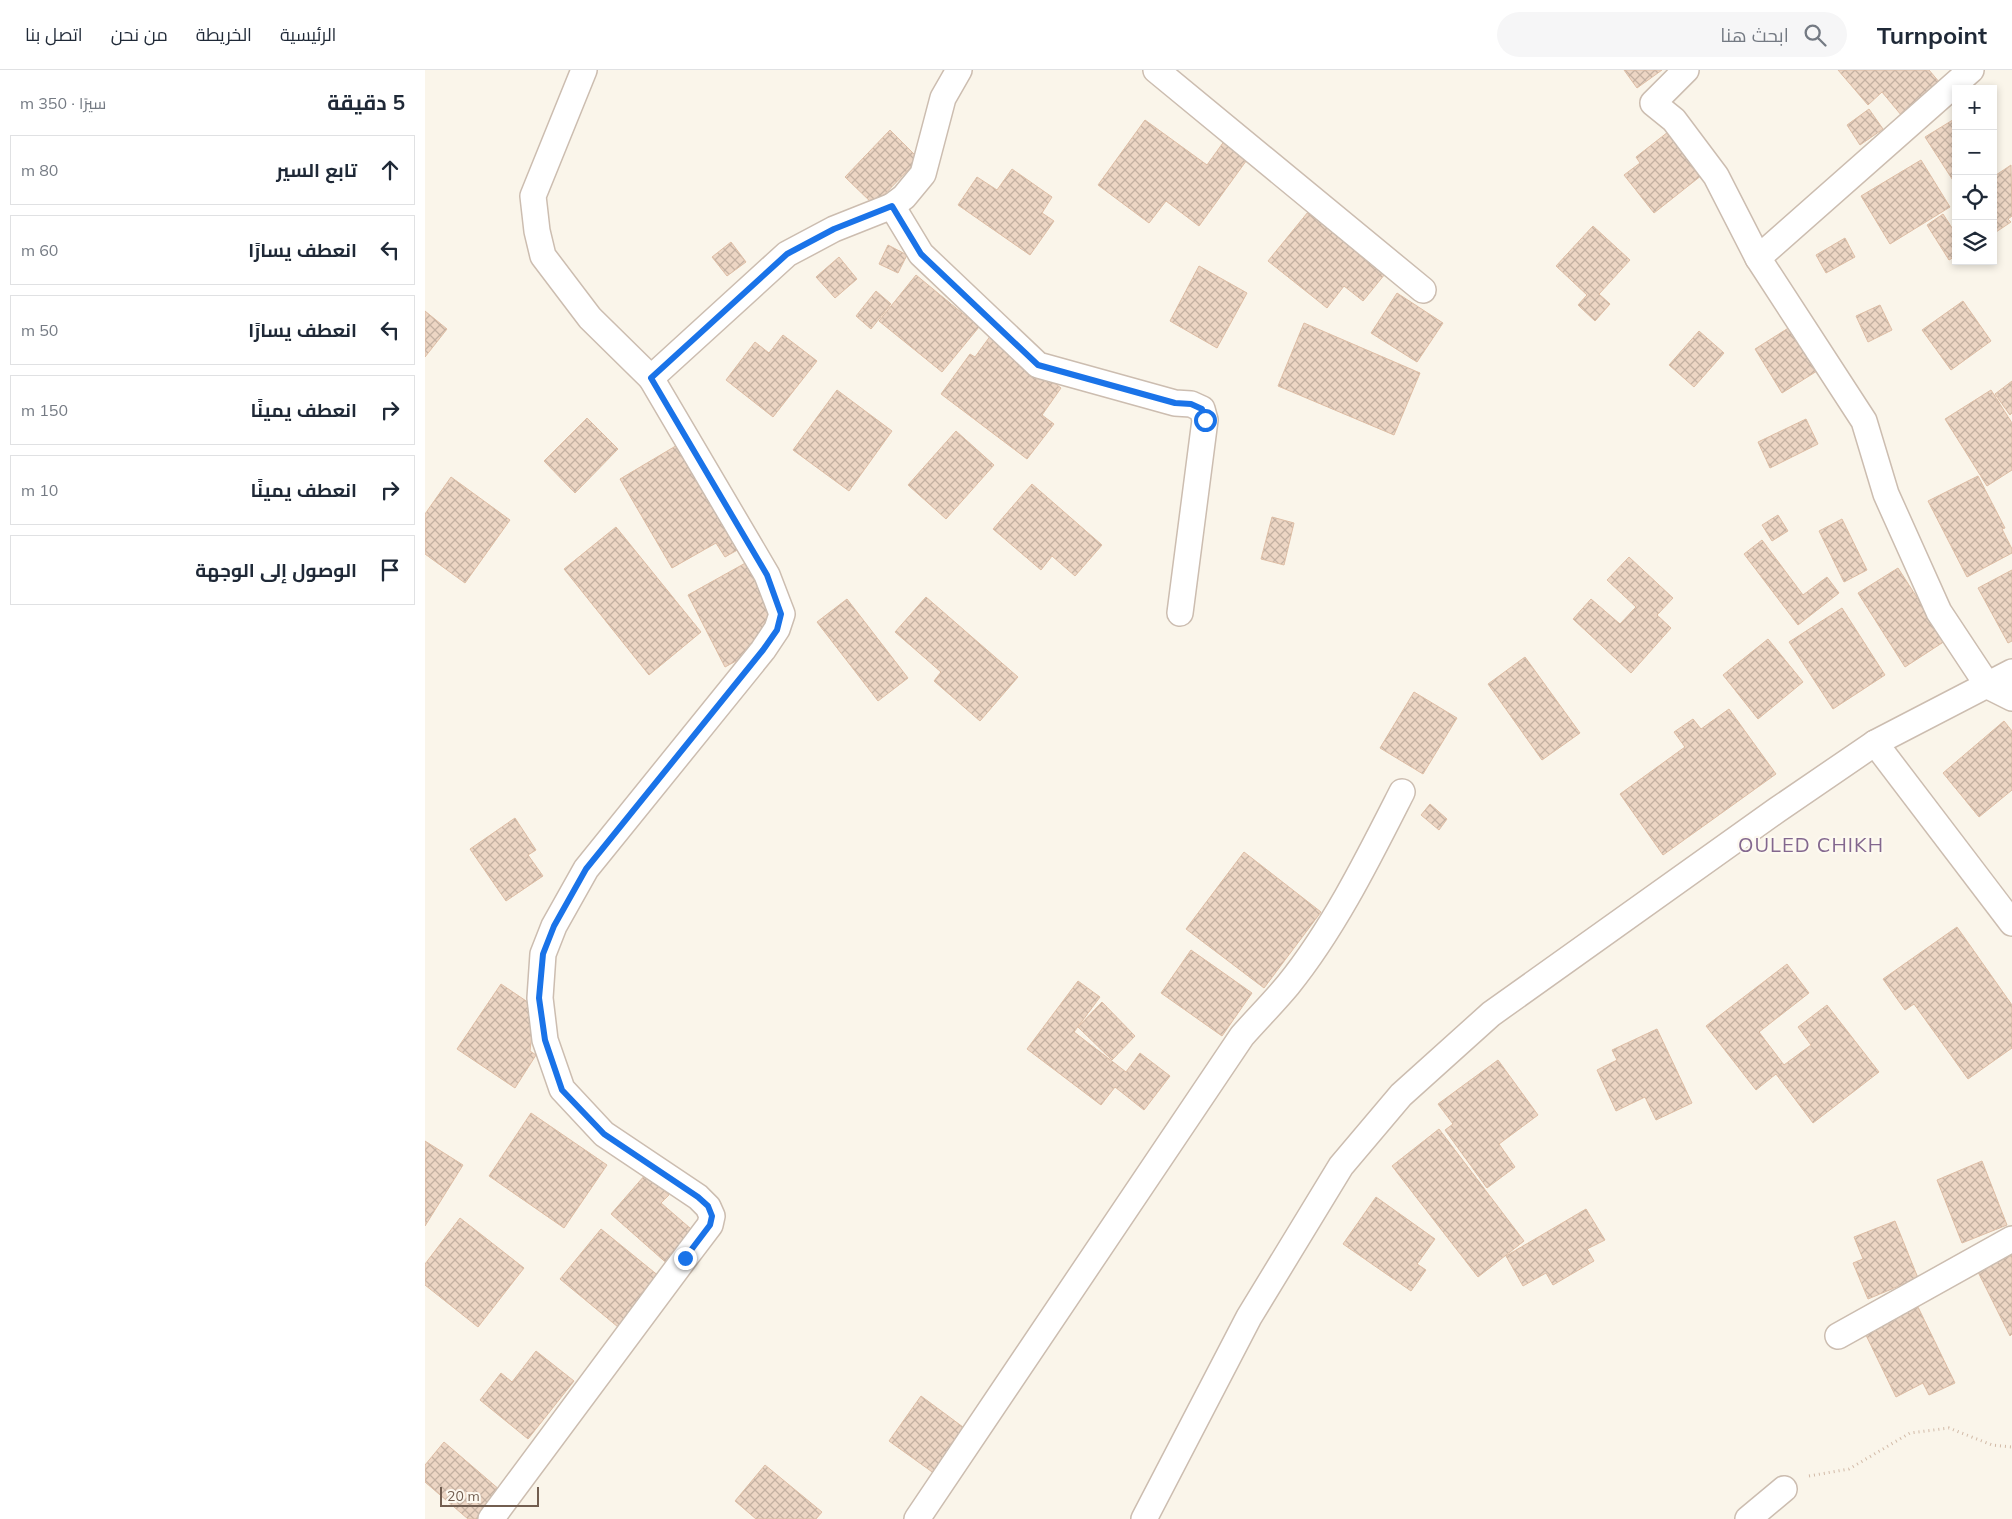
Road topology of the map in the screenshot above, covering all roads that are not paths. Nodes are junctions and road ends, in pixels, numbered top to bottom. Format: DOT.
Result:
graph roads {
  1 [pos="584,70"];
  2 [pos="959,70"];
  3 [pos="1156,70"];
  4 [pos="1686,70"];
  5 [pos="1971,70"];
  6 [pos="892,206"];
  7 [pos="1758,258"];
  8 [pos="1423,290"];
  9 [pos="651,378"];
  10 [pos="1180,613"];
  11 [pos="2012,672"];
  12 [pos="1988,686"];
  13 [pos="2012,698"];
  14 [pos="1875,743"];
  15 [pos="1402,792"];
  16 [pos="2012,923"];
  17 [pos="2012,1239"];
  18 [pos="1838,1336"];
  19 [pos="1784,1489"];
  20 [pos="491,1519"];
  21 [pos="917,1519"];
  22 [pos="1144,1519"];
  23 [pos="1748,1519"];
  1 -- 9 [label="street"];
  2 -- 6 [label="street"];
  3 -- 8 [label="street"];
  4 -- 7 [label="street"];
  5 -- 7 [label="street"];
  6 -- 9 [label="street"];
  6 -- 10 [label="street"];
  7 -- 12 [label="street"];
  9 -- 20 [label="street"];
  11 -- 12 [label="street"];
  12 -- 13 [label="street"];
  12 -- 14 [label="street"];
  14 -- 16 [label="street"];
  14 -- 22 [label="street"];
  15 -- 21 [label="street"];
  17 -- 18 [label="street"];
  19 -- 23 [label="street"];
}
